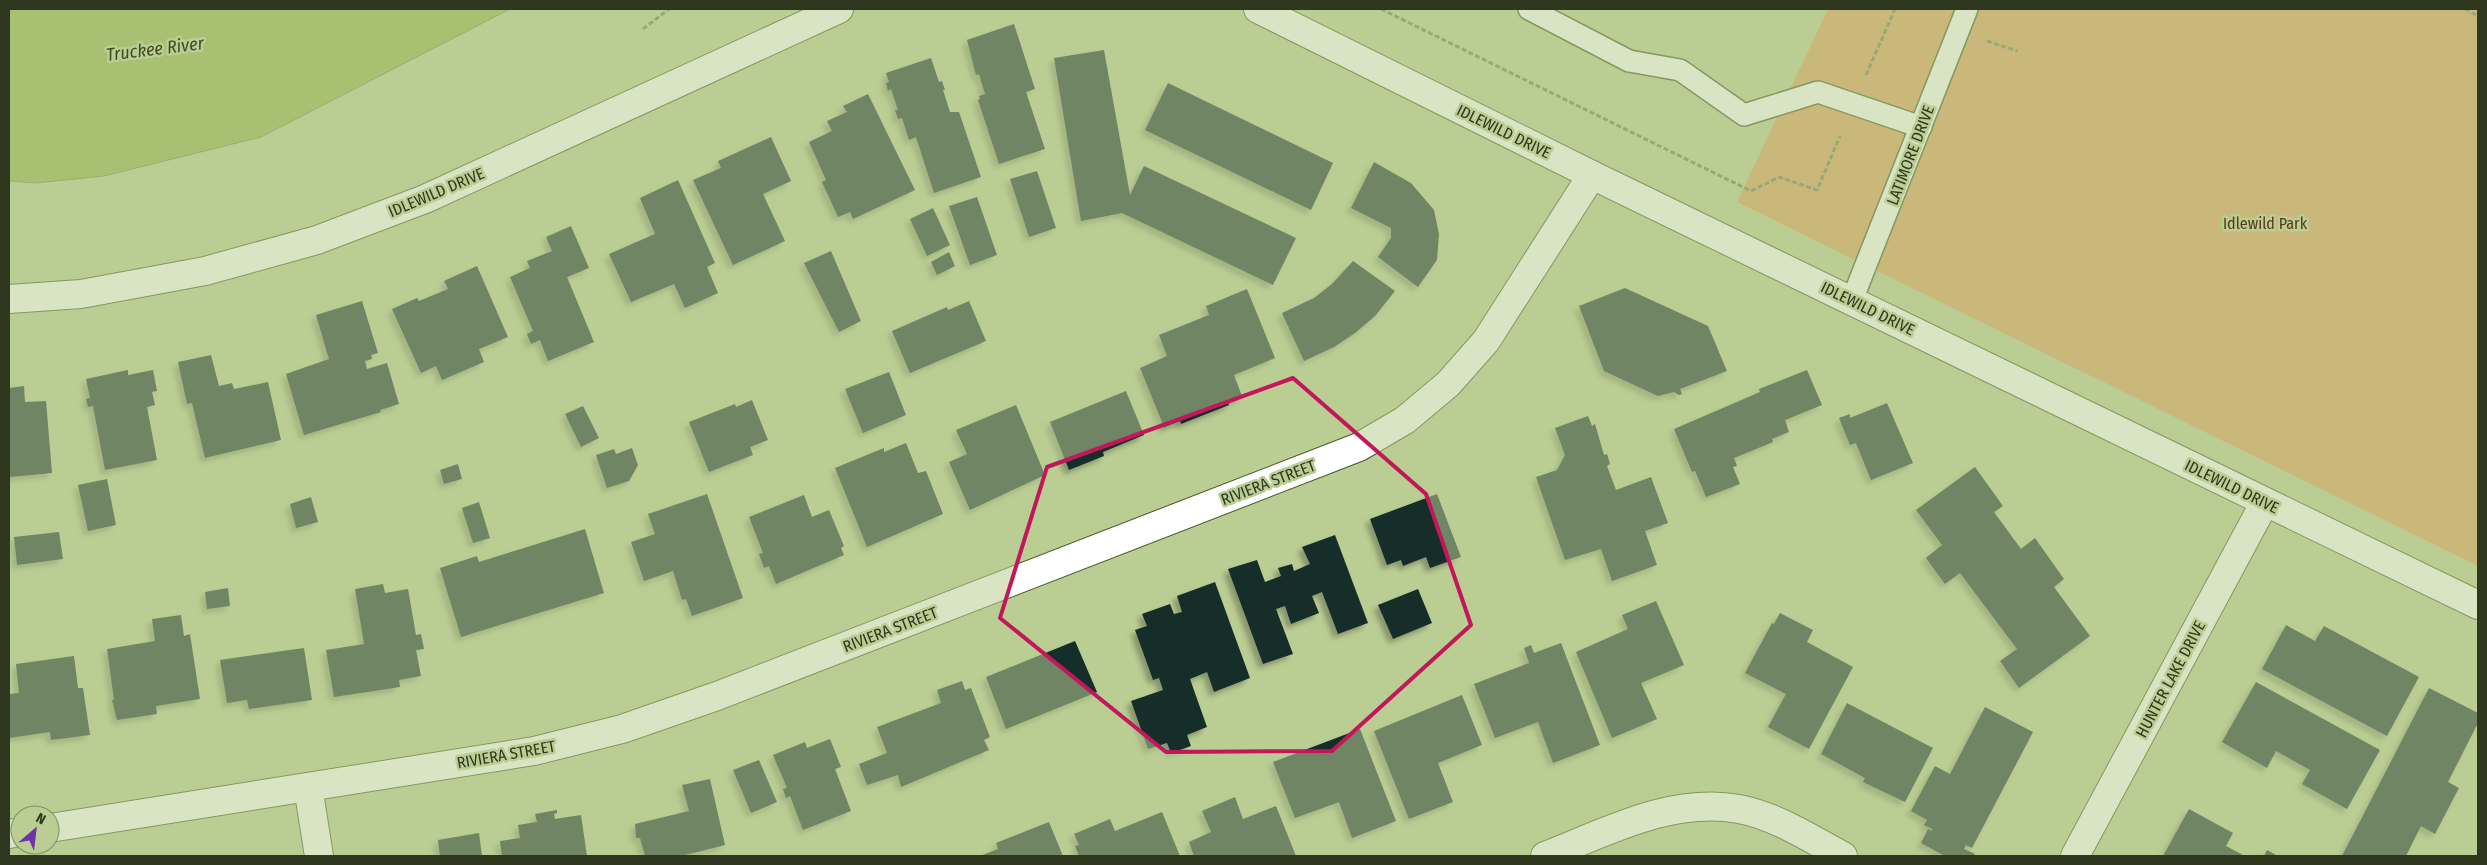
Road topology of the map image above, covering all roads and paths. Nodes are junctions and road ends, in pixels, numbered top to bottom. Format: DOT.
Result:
graph roads {
  1 [pos="669,9"];
  2 [pos="839,9"];
  3 [pos="1258,9"];
  4 [pos="1381,9"];
  5 [pos="1530,9"];
  6 [pos="1895,9"];
  7 [pos="1967,9"];
  8 [pos="2465,9"];
  9 [pos="2478,16"];
  10 [pos="643,29"];
  11 [pos="1865,79"];
  12 [pos="1921,126"];
  13 [pos="1840,136"];
  14 [pos="1592,175"];
  15 [pos="9,300"];
  16 [pos="1852,300"];
  17 [pos="2265,502"];
  18 [pos="2478,605"];
  19 [pos="308,788"];
  20 [pos="60,826"];
  21 [pos="319,856"];
  22 [pos="1544,856"];
  23 [pos="1844,856"];
  24 [pos="2075,856"];
  1 -- 10 [label="path"];
  2 -- 15 [label="street, IDLEWILD DRIVE"];
  3 -- 14 [label="street, IDLEWILD DRIVE"];
  4 -- 13 [label="path"];
  5 -- 12 [label="lane"];
  6 -- 11 [label="path"];
  7 -- 12 [label="lane, LATIMORE DRIVE"];
  8 -- 9 [label="path"];
  12 -- 16 [label="lane, LATIMORE DRIVE"];
  14 -- 16 [label="street, IDLEWILD DRIVE"];
  14 -- 19 [label="street, RIVIERA STREET"];
  16 -- 17 [label="street, IDLEWILD DRIVE"];
  17 -- 18 [label="street, IDLEWILD DRIVE"];
  17 -- 24 [label="street, HUNTER LAKE DRIVE"];
  19 -- 20 [label="street, RIVIERA STREET"];
  19 -- 21 [label="street"];
  22 -- 23 [label="street"];
}
